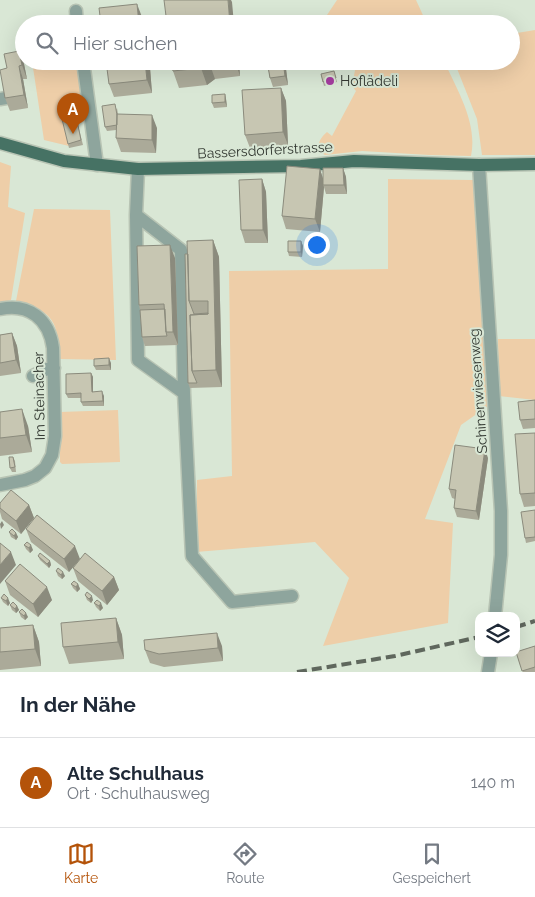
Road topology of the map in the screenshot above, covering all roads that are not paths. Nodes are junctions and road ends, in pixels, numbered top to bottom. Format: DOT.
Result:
graph roads {
  1 [pos="76,11"];
  2 [pos="77,15"];
  3 [pos="84,70"];
  4 [pos="0,143"];
  5 [pos="535,164"];
  6 [pos="97,165"];
  7 [pos="479,165"];
  8 [pos="138,169"];
  9 [pos="136,215"];
  10 [pos="0,309"];
  11 [pos="54,368"];
  12 [pos="33,376"];
  13 [pos="184,392"];
  14 [pos="0,485"];
  15 [pos="292,596"];
  16 [pos="495,612"];
  17 [pos="490,657"];
  18 [pos="488,672"];
  1 -- 2 [label="street"];
  3 -- 6 [label="street"];
  4 -- 6 [label="main road, Bassersdorferstrasse"];
  5 -- 7 [label="main road, Bassersdorferstrasse"];
  6 -- 8 [label="main road, Bassersdorferstrasse"];
  7 -- 8 [label="main road, Bassersdorferstrasse"];
  7 -- 16 [label="street, Schinenwiesenweg"];
  8 -- 9 [label="street"];
  9 -- 13 [label="street"];
  9 -- 13 [label="street"];
  10 -- 11 [label="street, Im Steinacher"];
  11 -- 12 [label="street"];
  11 -- 14 [label="street, Im Steinacher"];
  13 -- 15 [label="street"];
  17 -- 18 [label="street"];
}
